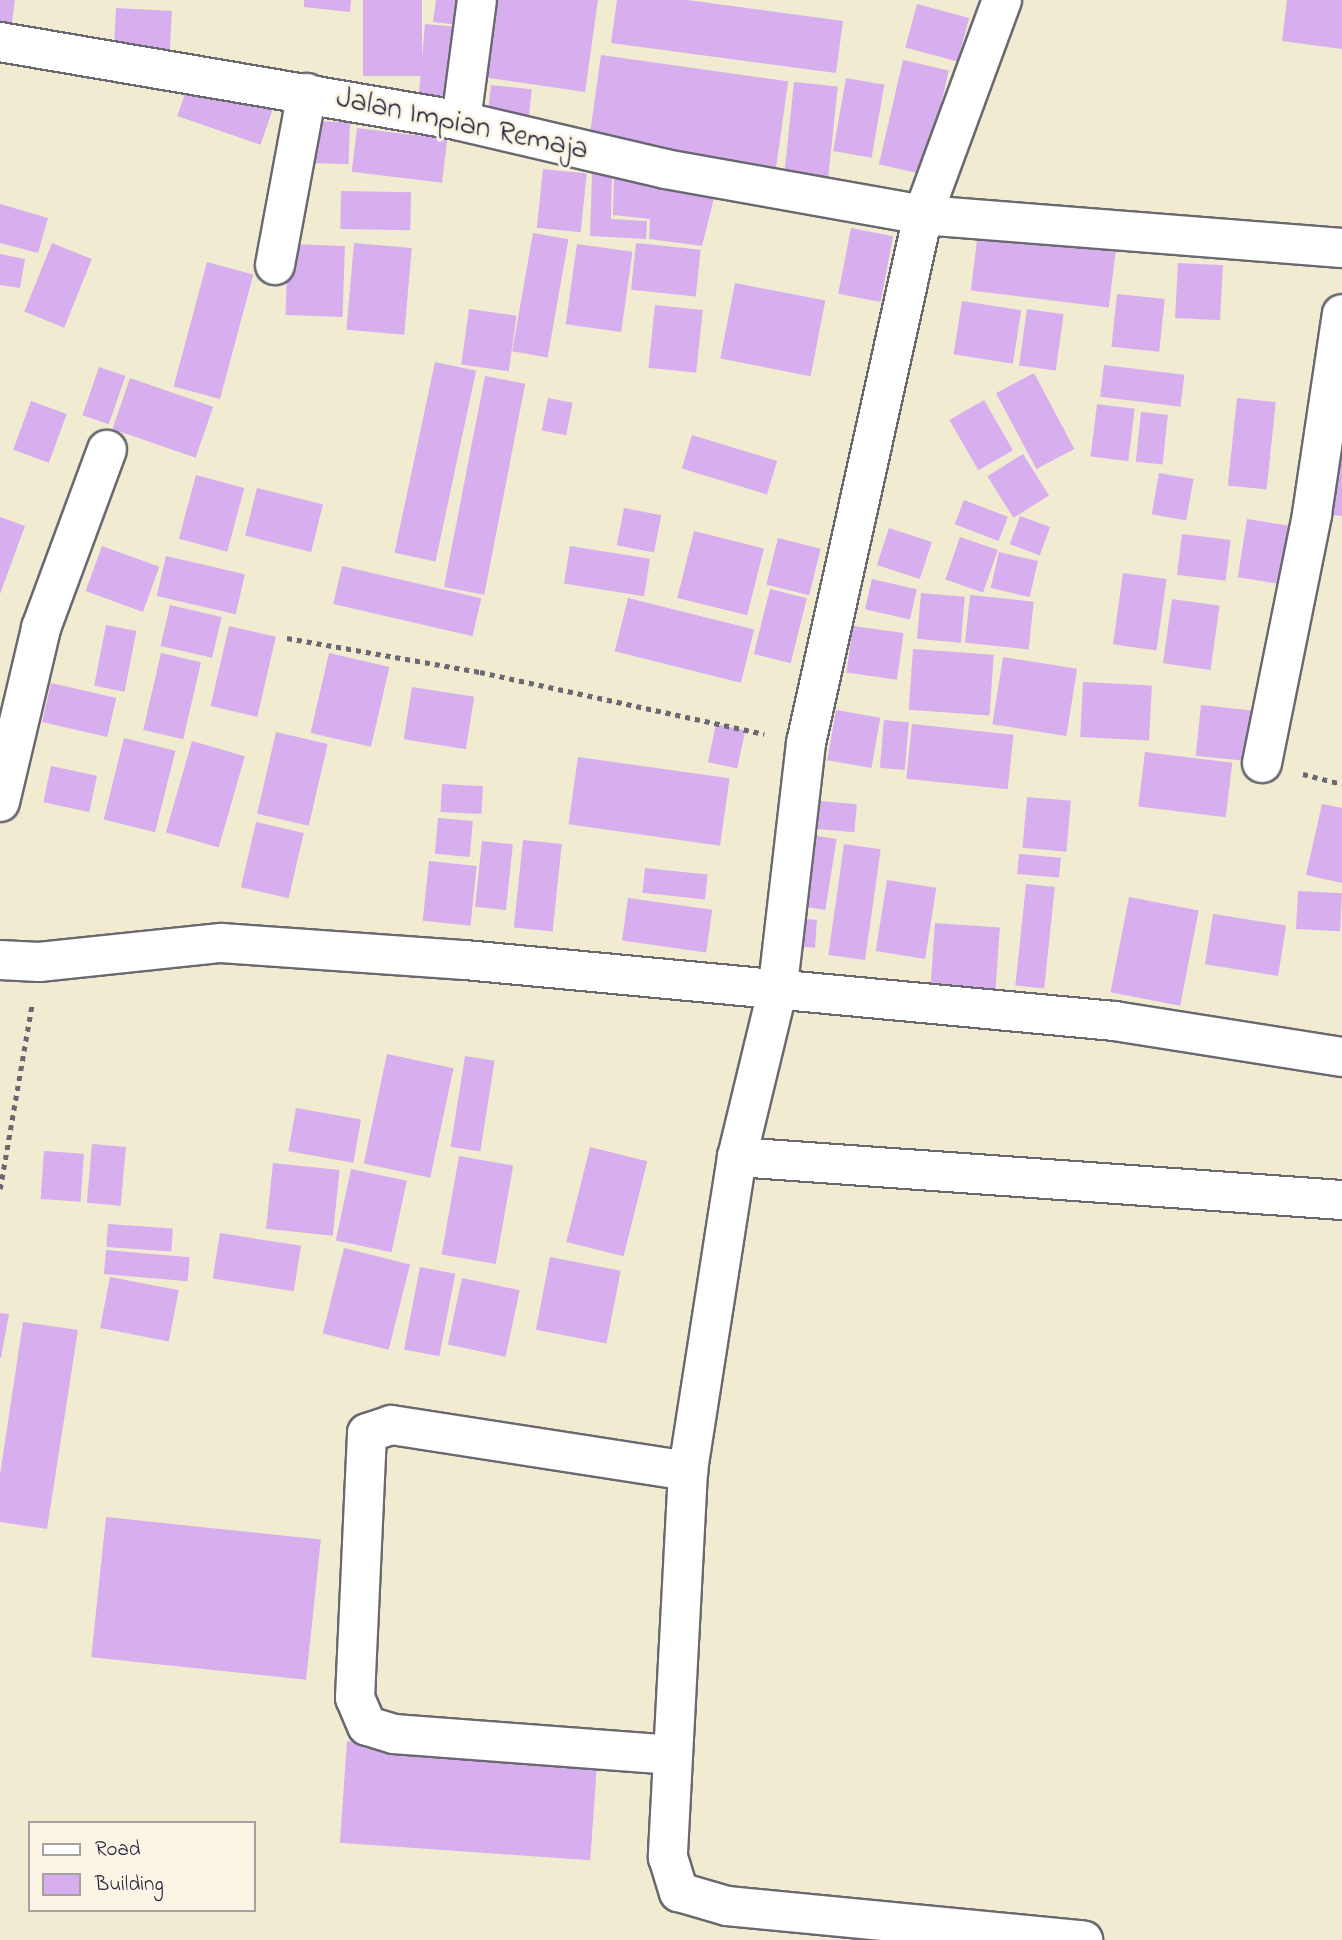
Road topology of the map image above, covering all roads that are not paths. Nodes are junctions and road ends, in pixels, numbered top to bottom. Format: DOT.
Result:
graph roads {
  1 [pos="477,0"];
  2 [pos="1002,0"];
  3 [pos="0,42"];
  4 [pos="307,93"];
  5 [pos="461,121"];
  6 [pos="923,215"];
  7 [pos="1342,248"];
  8 [pos="275,265"];
  9 [pos="1342,314"];
  10 [pos="107,450"];
  11 [pos="1262,763"];
  12 [pos="0,802"];
  13 [pos="0,960"];
  14 [pos="777,992"];
  15 [pos="1342,1057"];
  16 [pos="737,1157"];
  17 [pos="1342,1200"];
  18 [pos="688,1471"];
  19 [pos="673,1755"];
  20 [pos="1083,1940"];
  1 -- 5 [label="street"];
  2 -- 6 [label="street"];
  3 -- 4 [label="street, Jalan Impian Remaja"];
  4 -- 5 [label="street, Jalan Impian Remaja"];
  4 -- 8 [label="street"];
  5 -- 6 [label="street, Jalan Impian Remaja"];
  6 -- 7 [label="street, Jalan Impian Remaja"];
  6 -- 14 [label="street"];
  9 -- 11 [label="street"];
  10 -- 12 [label="street"];
  13 -- 14 [label="street"];
  14 -- 15 [label="street"];
  14 -- 16 [label="street"];
  16 -- 17 [label="street"];
  16 -- 18 [label="street"];
  18 -- 19 [label="street"];
  18 -- 19 [label="street"];
  19 -- 20 [label="street"];
}
